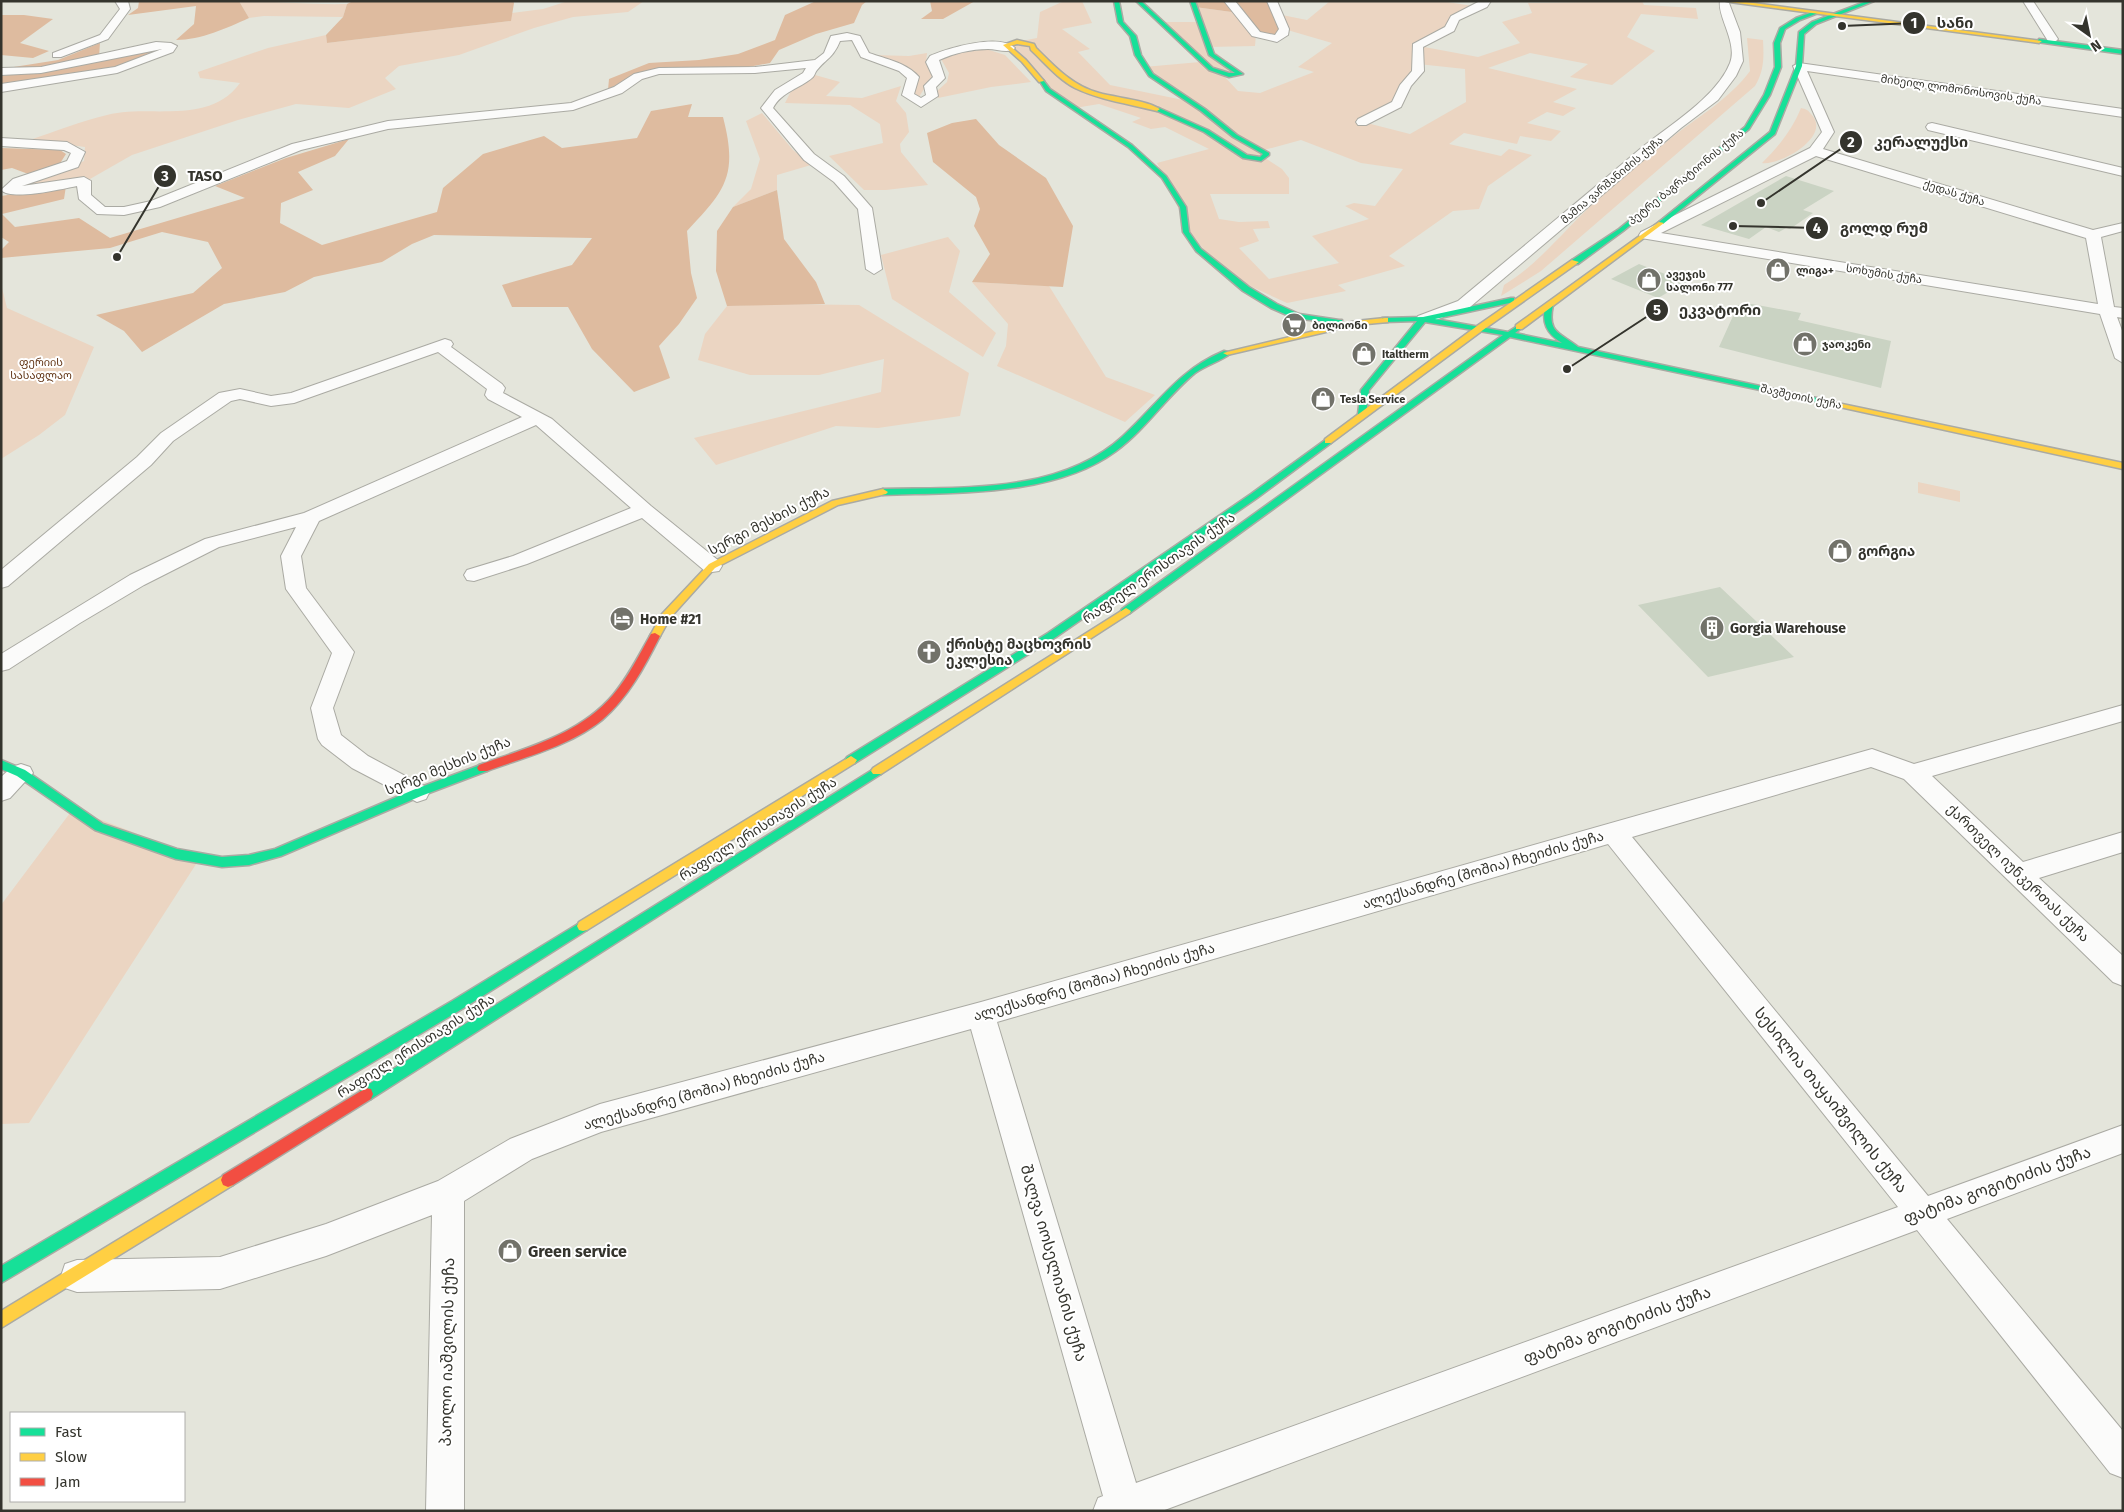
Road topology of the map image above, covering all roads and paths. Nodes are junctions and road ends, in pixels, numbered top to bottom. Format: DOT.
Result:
graph roads {
  1 [pos="120,1"];
  2 [pos="1116,1"];
  3 [pos="1138,1"];
  4 [pos="1192,1"];
  5 [pos="1229,1"];
  6 [pos="1272,1"];
  7 [pos="1486,1"];
  8 [pos="1755,1"];
  9 [pos="1872,1"];
  10 [pos="2028,1"];
  11 [pos="1724,2"];
  12 [pos="1859,7"];
  13 [pos="1841,10"];
  14 [pos="1817,12"];
  15 [pos="1889,18"];
  16 [pos="2052,38"];
  17 [pos="1008,48"];
  18 [pos="2123,48"];
  19 [pos="2123,52"];
  20 [pos="820,64"];
  21 [pos="1,66"];
  22 [pos="1800,66"];
  23 [pos="1,72"];
  24 [pos="1,88"];
  25 [pos="2123,113"];
  26 [pos="1362,122"];
  27 [pos="1932,127"];
  28 [pos="1,142"];
  29 [pos="1815,152"];
  30 [pos="2123,172"];
  31 [pos="2123,227"];
  32 [pos="2093,234"];
  33 [pos="1646,235"];
  34 [pos="874,269"];
  35 [pos="1527,296"];
  36 [pos="1549,305"];
  37 [pos="2115,311"];
  38 [pos="1423,319"];
  39 [pos="1356,323"];
  40 [pos="1480,328"];
  41 [pos="1510,334"];
  42 [pos="1574,348"];
  43 [pos="2123,358"];
  44 [pos="1362,414"];
  45 [pos="537,418"];
  46 [pos="2123,466"];
  47 [pos="644,510"];
  48 [pos="311,517"];
  49 [pos="712,566"];
  50 [pos="474,575"];
  51 [pos="1,581"];
  52 [pos="1,664"];
  53 [pos="2123,713"];
  54 [pos="11,769"];
  55 [pos="1913,773"];
  56 [pos="1,792"];
  57 [pos="417,794"];
  58 [pos="1614,833"];
  59 [pos="2123,842"];
  60 [pos="2017,874"];
  61 [pos="2123,974"];
  62 [pos="981,1014"];
  63 [pos="2123,1139"];
  64 [pos="448,1193"];
  65 [pos="1923,1213"];
  66 [pos="1,1275"];
  67 [pos="73,1276"];
  68 [pos="1,1320"];
  69 [pos="2123,1460"];
  70 [pos="1120,1509"];
  71 [pos="445,1511"];
  1 -- 21 [label="street"];
  2 -- 17 [label="street"];
  3 -- 4 [label="street"];
  5 -- 6 [label="street"];
  7 -- 26 [label="street"];
  8 -- 14 [label="street"];
  9 -- 12 [label="street, პეტრე ბაგრატიონის ქუჩა"];
  10 -- 16 [label="street"];
  11 -- 14 [label="street"];
  11 -- 38 [label="street, მამია ვარშანიძის ქუჩა"];
  12 -- 13 [label="street, პეტრე ბაგრატიონის ქუჩა"];
  12 -- 15 [label="street"];
  13 -- 14 [label="street"];
  13 -- 14 [label="street, პეტრე ბაგრატიონის ქუჩა"];
  13 -- 15 [label="street"];
  13 -- 19 [label="street"];
  13 -- 22 [label="street, პეტრე ბაგრატიონის ქუჩა"];
  14 -- 35 [label="street, პეტრე ბაგრატიონის ქუჩა"];
  15 -- 16 [label="street"];
  16 -- 18 [label="street"];
  17 -- 20 [label="street"];
  17 -- 39 [label="street"];
  20 -- 28 [label="street"];
  20 -- 34 [label="street"];
  22 -- 25 [label="street, მიხეილ ლომონოსოვის ქუჩა"];
  22 -- 29 [label="street, პეტრე ბაგრატიონის ქუჩა"];
  22 -- 33 [label="street, პეტრე ბაგრატიონის ქუჩა"];
  23 -- 24 [label="street"];
  27 -- 30 [label="street"];
  29 -- 32 [label="street, ქედას ქუჩა"];
  29 -- 33 [label="street, პეტრე ბაგრატიონის ქუჩა"];
  31 -- 32 [label="street"];
  32 -- 37 [label="street"];
  33 -- 36 [label="street, პეტრე ბაგრატიონის ქუჩა"];
  33 -- 37 [label="street, სოხუმის ქუჩა"];
  35 -- 38 [label="street"];
  35 -- 40 [label="street, პეტრე ბაგრატიონის ქუჩა"];
  36 -- 41 [label="street, პეტრე ბაგრატიონის ქუჩა"];
  36 -- 42 [label="street"];
  37 -- 43 [label="street"];
  38 -- 39 [label="street, სერგი მესხის ქუჩა"];
  38 -- 40 [label="street, სერგი მესხის ქუჩა"];
  38 -- 44 [label="street"];
  39 -- 49 [label="street, სერგი მესხის ქუჩა"];
  40 -- 41 [label="street, შავშეთის ქუჩა"];
  40 -- 44 [label="street, რაფიელ ერისთავის ქუჩა"];
  41 -- 42 [label="street, შავშეთის ქუჩა"];
  41 -- 67 [label="street, რაფიელ ერისთავის ქუჩა"];
  42 -- 46 [label="street, შავშეთის ქუჩა"];
  44 -- 66 [label="street, რაფიელ ერისთავის ქუჩა"];
  45 -- 47 [label="street"];
  45 -- 48 [label="street"];
  45 -- 51 [label="street"];
  47 -- 49 [label="street"];
  47 -- 50 [label="street"];
  48 -- 52 [label="street"];
  48 -- 57 [label="street"];
  49 -- 57 [label="street, სერგი მესხის ქუჩა"];
  53 -- 55 [label="street"];
  54 -- 56 [label="street"];
  54 -- 57 [label="street, სერგი მესხის ქუჩა"];
  55 -- 58 [label="street, ალექსანდრე (შოშია) ჩხეიძის ქუჩა"];
  55 -- 60 [label="street, ქართველ იუნკერთას ქუჩა"];
  58 -- 62 [label="street, ალექსანდრე (შოშია) ჩხეიძის ქუჩა"];
  58 -- 65 [label="street, სესილია თაყაიშვილის ქუჩა"];
  59 -- 60 [label="street"];
  60 -- 61 [label="street, ქართველ იუნკერთას ქუჩა"];
  62 -- 64 [label="street, ალექსანდრე (შოშია) ჩხეიძის ქუჩა"];
  62 -- 70 [label="street, შალვა იოსელიანის ქუჩა"];
  63 -- 65 [label="street, ფატიმა გოგიტიძის ქუჩა"];
  64 -- 67 [label="street, ალექსანდრე (შოშია) ჩხეიძის ქუჩა"];
  64 -- 71 [label="street, პაოლო იაშვილის ქუჩა"];
  65 -- 69 [label="street, სესილია თაყაიშვილის ქუჩა"];
  65 -- 70 [label="street, ფატიმა გოგიტიძის ქუჩა"];
  67 -- 68 [label="street, რაფიელ ერისთავის ქუჩა"];
}
